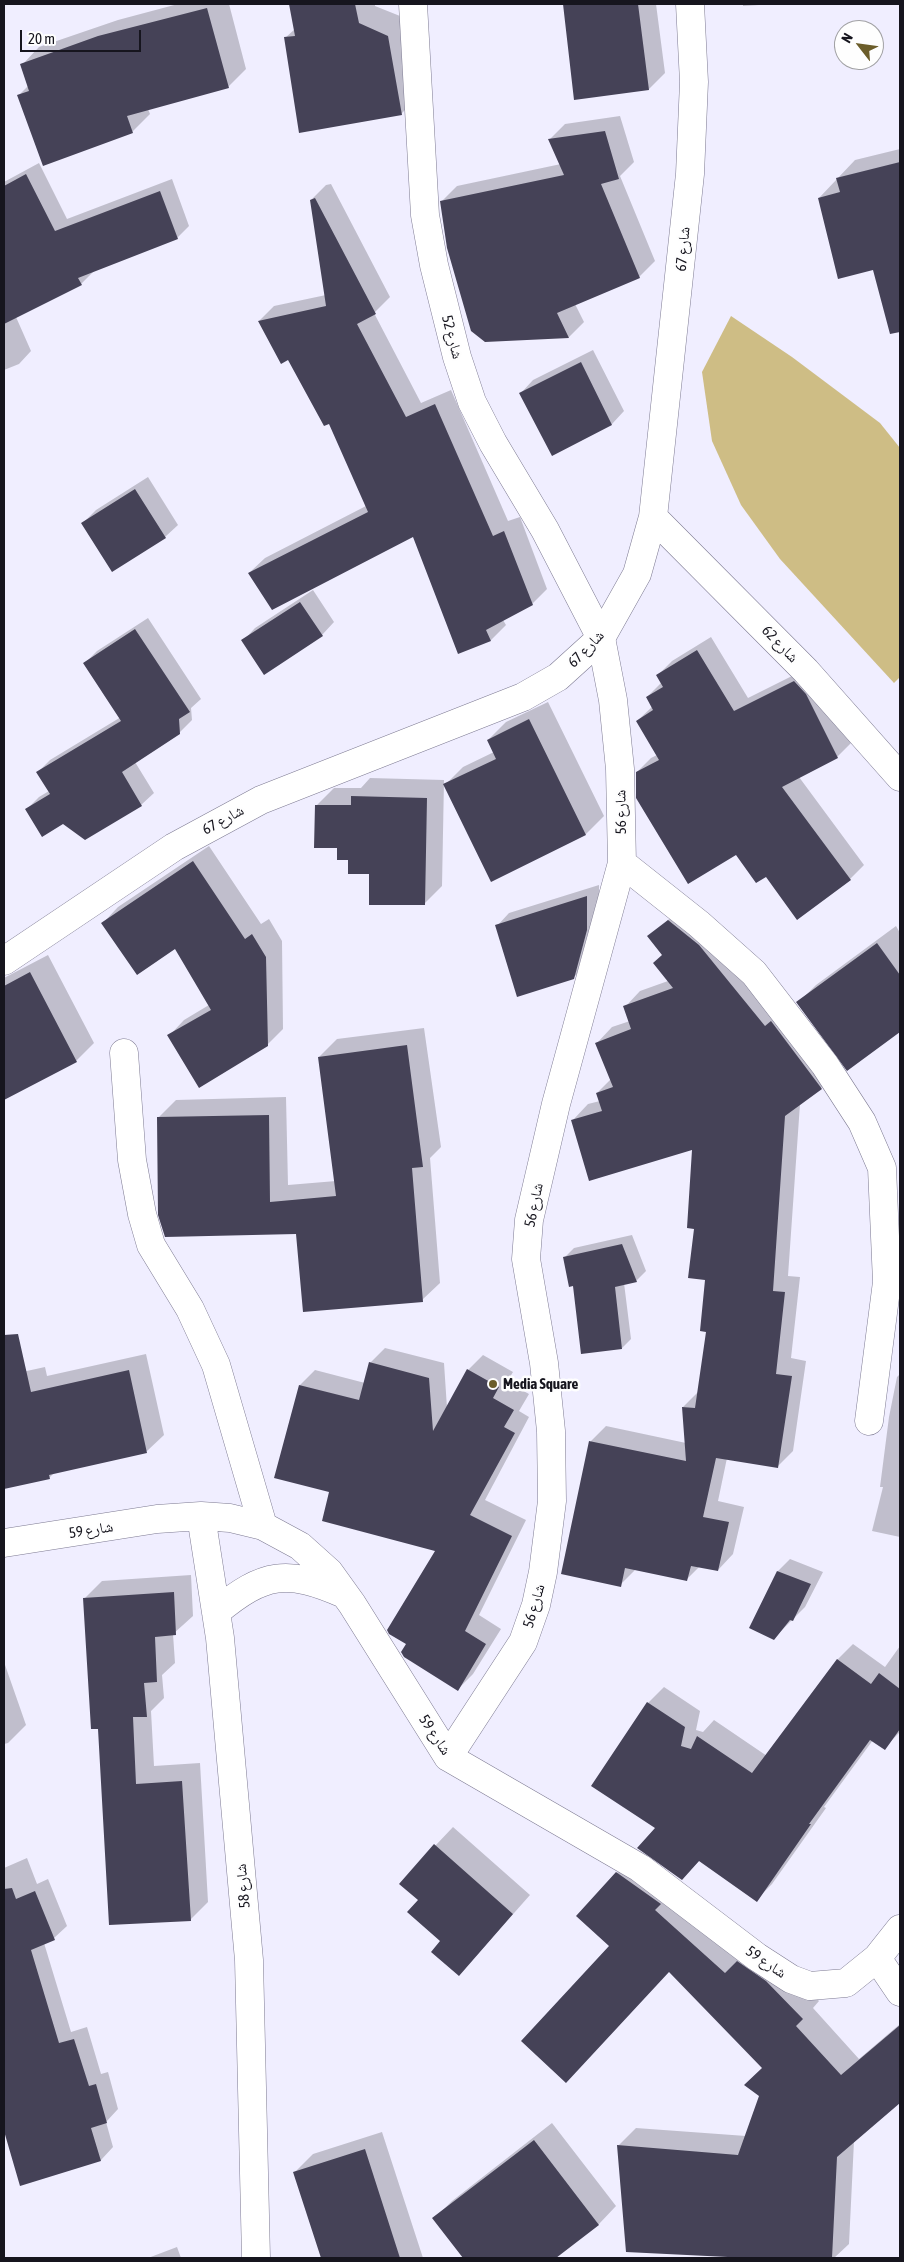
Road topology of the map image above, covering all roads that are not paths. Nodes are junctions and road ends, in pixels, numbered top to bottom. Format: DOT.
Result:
graph roads {
  1 [pos="414,4"];
  2 [pos="690,4"];
  3 [pos="654,517"];
  4 [pos="601,638"];
  5 [pos="900,777"];
  6 [pos="622,863"];
  7 [pos="4,961"];
  8 [pos="124,1053"];
  9 [pos="869,1420"];
  10 [pos="201,1516"];
  11 [pos="263,1526"];
  12 [pos="4,1543"];
  13 [pos="346,1595"];
  14 [pos="216,1612"];
  15 [pos="448,1757"];
  16 [pos="900,1929"];
  17 [pos="877,1958"];
  18 [pos="900,1992"];
  19 [pos="256,2258"];
  1 -- 4 [label="street, شارع 52"];
  2 -- 3 [label="street, شارع 67"];
  3 -- 4 [label="street, شارع 67"];
  3 -- 5 [label="street, شارع 62"];
  4 -- 6 [label="street, شارع 56"];
  4 -- 7 [label="street, شارع 67"];
  6 -- 9 [label="street"];
  6 -- 15 [label="street, شارع 56"];
  8 -- 11 [label="street"];
  10 -- 11 [label="street, شارع 59"];
  10 -- 12 [label="street, شارع 59"];
  10 -- 14 [label="street, شارع 58"];
  11 -- 13 [label="street, شارع 59"];
  13 -- 14 [label="street"];
  13 -- 15 [label="street, شارع 59"];
  14 -- 19 [label="street, شارع 58"];
  15 -- 17 [label="street, شارع 59"];
  16 -- 17 [label="street, شارع 59"];
  17 -- 18 [label="street"];
}
